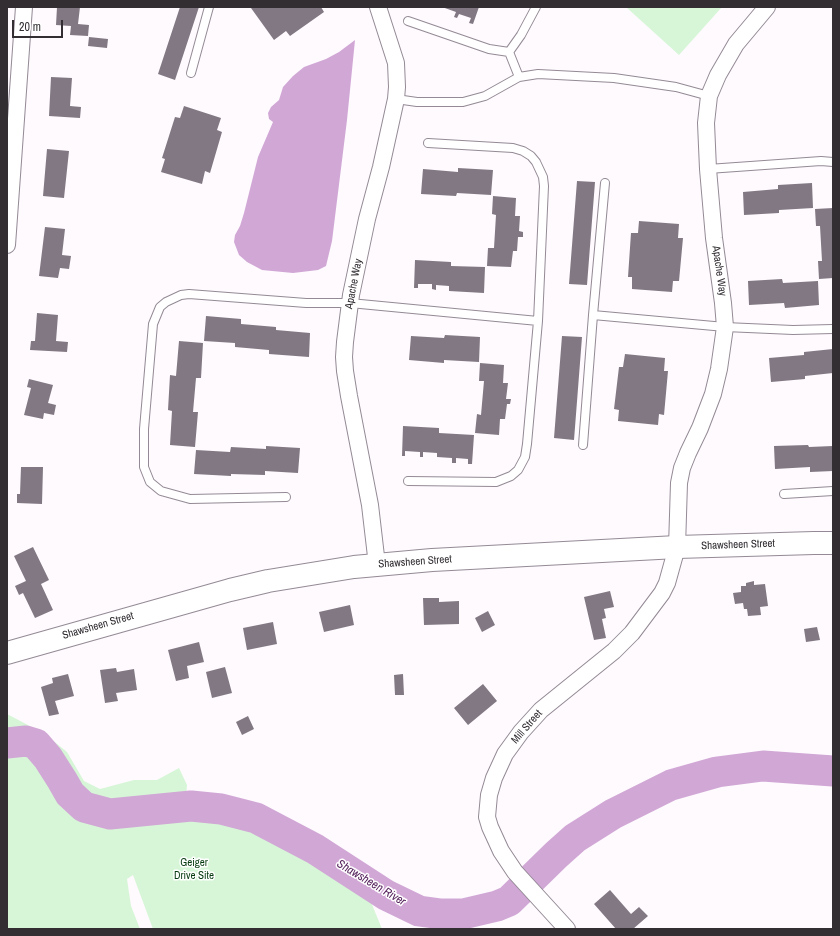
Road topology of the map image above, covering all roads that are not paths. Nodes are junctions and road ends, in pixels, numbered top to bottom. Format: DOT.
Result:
graph roads {
  1 [pos="24,7"];
  2 [pos="210,7"];
  3 [pos="378,7"];
  4 [pos="536,7"];
  5 [pos="767,7"];
  6 [pos="408,21"];
  7 [pos="509,52"];
  8 [pos="191,74"];
  9 [pos="519,77"];
  10 [pos="709,96"];
  11 [pos="396,99"];
  12 [pos="428,144"];
  13 [pos="833,162"];
  14 [pos="708,170"];
  15 [pos="606,184"];
  16 [pos="7,245"];
  17 [pos="350,303"];
  18 [pos="593,314"];
  19 [pos="538,321"];
  20 [pos="725,326"];
  21 [pos="833,329"];
  22 [pos="583,445"];
  23 [pos="408,481"];
  24 [pos="833,491"];
  25 [pos="784,494"];
  26 [pos="286,497"];
  27 [pos="833,543"];
  28 [pos="677,547"];
  29 [pos="376,565"];
  30 [pos="7,653"];
  31 [pos="566,929"];
  1 -- 16 [label="street"];
  2 -- 8 [label="lane"];
  3 -- 11 [label="street, Apache Way"];
  4 -- 7 [label="lane"];
  5 -- 10 [label="street, Apache Way"];
  6 -- 7 [label="lane"];
  7 -- 9 [label="lane"];
  9 -- 10 [label="lane"];
  9 -- 11 [label="lane"];
  10 -- 14 [label="street, Apache Way"];
  11 -- 17 [label="street, Apache Way"];
  12 -- 19 [label="lane"];
  13 -- 14 [label="lane"];
  14 -- 20 [label="street, Apache Way"];
  15 -- 18 [label="lane"];
  17 -- 19 [label="lane"];
  17 -- 26 [label="lane"];
  17 -- 29 [label="street, Apache Way"];
  18 -- 20 [label="lane"];
  18 -- 22 [label="lane"];
  19 -- 23 [label="lane"];
  20 -- 21 [label="lane"];
  20 -- 28 [label="street, Apache Way"];
  24 -- 25 [label="lane"];
  27 -- 28 [label="main road, Shawsheen Street"];
  28 -- 29 [label="main road, Shawsheen Street"];
  28 -- 31 [label="street, Mill Street"];
  29 -- 30 [label="main road, Shawsheen Street"];
}
